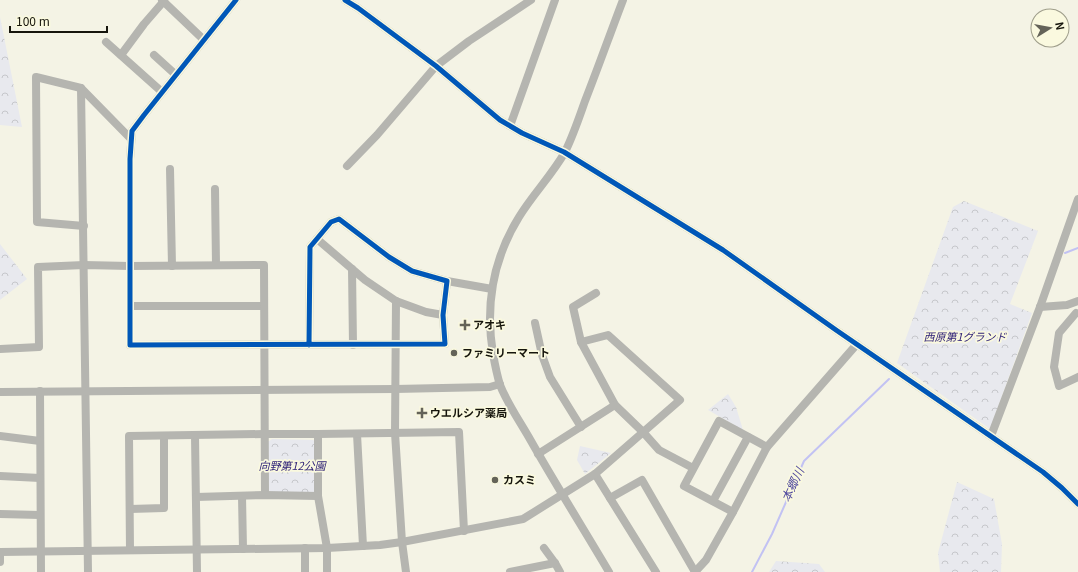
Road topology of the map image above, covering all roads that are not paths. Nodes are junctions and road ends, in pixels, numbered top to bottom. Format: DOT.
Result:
graph roads {
  1 [pos="236,0"];
  2 [pos="345,0"];
  3 [pos="530,0"];
  4 [pos="555,0"];
  5 [pos="622,0"];
  6 [pos="163,1"];
  7 [pos="204,40"];
  8 [pos="106,42"];
  9 [pos="121,55"];
  10 [pos="154,56"];
  11 [pos="436,66"];
  12 [pos="176,75"];
  13 [pos="81,88"];
  14 [pos="162,92"];
  15 [pos="510,126"];
  16 [pos="131,139"];
  17 [pos="564,152"];
  18 [pos="347,166"];
  19 [pos="170,169"];
  20 [pos="215,189"];
  21 [pos="1078,199"];
  22 [pos="1076,210"];
  23 [pos="84,226"];
  24 [pos="317,239"];
  25 [pos="84,266"];
  26 [pos="130,266"];
  27 [pos="172,266"];
  28 [pos="216,266"];
  29 [pos="352,269"];
  30 [pos="447,282"];
  31 [pos="492,289"];
  32 [pos="596,293"];
  33 [pos="396,301"];
  34 [pos="1078,301"];
  35 [pos="1067,305"];
  36 [pos="130,306"];
  37 [pos="263,306"];
  38 [pos="1040,307"];
  39 [pos="1077,314"];
  40 [pos="444,315"];
  41 [pos="534,323"];
  42 [pos="581,342"];
  43 [pos="353,344"];
  44 [pos="395,344"];
  45 [pos="857,344"];
  46 [pos="264,345"];
  47 [pos="309,345"];
  48 [pos="0,349"];
  49 [pos="1078,377"];
  50 [pos="500,384"];
  51 [pos="395,389"];
  52 [pos="264,390"];
  53 [pos="40,391"];
  54 [pos="85,391"];
  55 [pos="0,392"];
  56 [pos="615,405"];
  57 [pos="581,427"];
  58 [pos="643,432"];
  59 [pos="395,433"];
  60 [pos="264,434"];
  61 [pos="318,434"];
  62 [pos="357,434"];
  63 [pos="0,436"];
  64 [pos="164,436"];
  65 [pos="195,436"];
  66 [pos="991,436"];
  67 [pos="748,437"];
  68 [pos="40,441"];
  69 [pos="767,447"];
  70 [pos="538,454"];
  71 [pos="693,468"];
  72 [pos="594,474"];
  73 [pos="0,476"];
  74 [pos="40,478"];
  75 [pos="563,494"];
  76 [pos="265,495"];
  77 [pos="242,496"];
  78 [pos="318,496"];
  79 [pos="196,497"];
  80 [pos="610,498"];
  81 [pos="713,501"];
  82 [pos="1078,504"];
  83 [pos="130,509"];
  84 [pos="733,512"];
  85 [pos="0,514"];
  86 [pos="40,515"];
  87 [pos="464,531"];
  88 [pos="402,542"];
  89 [pos="363,546"];
  90 [pos="305,548"];
  91 [pos="327,548"];
  92 [pos="544,548"];
  93 [pos="196,549"];
  94 [pos="243,549"];
  95 [pos="87,550"];
  96 [pos="130,550"];
  97 [pos="41,551"];
  98 [pos="0,552"];
  99 [pos="0,562"];
  100 [pos="554,563"];
  101 [pos="41,572"];
  102 [pos="88,572"];
  103 [pos="196,572"];
  104 [pos="305,572"];
  105 [pos="327,572"];
  106 [pos="406,572"];
  107 [pos="510,572"];
  108 [pos="560,572"];
  109 [pos="610,572"];
  110 [pos="656,572"];
  111 [pos="695,572"];
  1 -- 7 [label="street"];
  2 -- 11 [label="street"];
  3 -- 11 [label="street"];
  4 -- 15 [label="street"];
  5 -- 17 [label="street"];
  6 -- 7 [label="street"];
  6 -- 9 [label="street"];
  7 -- 12 [label="street"];
  8 -- 9 [label="street"];
  9 -- 14 [label="street"];
  10 -- 12 [label="street"];
  11 -- 15 [label="street"];
  11 -- 18 [label="street"];
  12 -- 14 [label="street"];
  13 -- 16 [label="street"];
  13 -- 23 [label="street"];
  13 -- 23 [label="street"];
  14 -- 16 [label="street"];
  15 -- 17 [label="street"];
  16 -- 26 [label="street"];
  17 -- 31 [label="street"];
  17 -- 45 [label="street"];
  19 -- 27 [label="street"];
  20 -- 28 [label="street"];
  21 -- 22 [label="street"];
  22 -- 38 [label="street"];
  23 -- 25 [label="street"];
  24 -- 29 [label="street"];
  24 -- 30 [label="street"];
  24 -- 47 [label="street"];
  25 -- 26 [label="street"];
  25 -- 48 [label="street"];
  25 -- 54 [label="street"];
  26 -- 27 [label="street"];
  26 -- 36 [label="street"];
  27 -- 28 [label="street"];
  28 -- 37 [label="street"];
  29 -- 33 [label="street"];
  29 -- 43 [label="street"];
  30 -- 31 [label="street"];
  30 -- 40 [label="street"];
  31 -- 50 [label="street"];
  32 -- 42 [label="street"];
  33 -- 40 [label="street"];
  33 -- 44 [label="street"];
  34 -- 35 [label="street"];
  35 -- 38 [label="street"];
  35 -- 39 [label="street"];
  36 -- 37 [label="street"];
  36 -- 46 [label="street"];
  37 -- 46 [label="street"];
  38 -- 66 [label="street"];
  39 -- 49 [label="street"];
  40 -- 44 [label="street"];
  41 -- 57 [label="street"];
  42 -- 56 [label="street"];
  42 -- 58 [label="street"];
  43 -- 44 [label="street"];
  43 -- 47 [label="street"];
  44 -- 51 [label="street"];
  45 -- 66 [label="street"];
  45 -- 69 [label="street"];
  46 -- 47 [label="street"];
  46 -- 52 [label="street"];
  50 -- 51 [label="street"];
  50 -- 70 [label="street"];
  51 -- 52 [label="street"];
  51 -- 59 [label="street"];
  52 -- 54 [label="street"];
  52 -- 60 [label="street"];
  53 -- 54 [label="street"];
  53 -- 55 [label="street"];
  53 -- 68 [label="street"];
  54 -- 95 [label="street"];
  56 -- 57 [label="street"];
  56 -- 58 [label="street"];
  57 -- 70 [label="street"];
  58 -- 71 [label="street"];
  58 -- 72 [label="street"];
  59 -- 62 [label="street"];
  59 -- 87 [label="street"];
  59 -- 88 [label="street"];
  60 -- 61 [label="street"];
  60 -- 65 [label="street"];
  60 -- 76 [label="street"];
  61 -- 62 [label="street"];
  61 -- 78 [label="street"];
  62 -- 89 [label="street"];
  63 -- 68 [label="street"];
  64 -- 65 [label="street"];
  64 -- 83 [label="street"];
  64 -- 83 [label="street"];
  65 -- 79 [label="street"];
  66 -- 82 [label="street"];
  67 -- 69 [label="street"];
  67 -- 71 [label="street"];
  67 -- 81 [label="street"];
  68 -- 74 [label="street"];
  69 -- 84 [label="street"];
  70 -- 75 [label="street"];
  71 -- 81 [label="street"];
  72 -- 75 [label="street"];
  72 -- 80 [label="street"];
  73 -- 74 [label="street"];
  74 -- 86 [label="street"];
  75 -- 87 [label="street"];
  75 -- 109 [label="street"];
  76 -- 77 [label="street"];
  76 -- 78 [label="street"];
  77 -- 79 [label="street"];
  77 -- 94 [label="street"];
  78 -- 91 [label="street"];
  79 -- 93 [label="street"];
  80 -- 110 [label="street"];
  80 -- 111 [label="street"];
  81 -- 84 [label="street"];
  83 -- 96 [label="street"];
  84 -- 111 [label="street"];
  85 -- 86 [label="street"];
  86 -- 97 [label="street"];
  87 -- 88 [label="street"];
  88 -- 89 [label="street"];
  88 -- 106 [label="street"];
  89 -- 91 [label="street"];
  90 -- 91 [label="street"];
  90 -- 94 [label="street"];
  90 -- 104 [label="street"];
  91 -- 105 [label="street"];
  92 -- 100 [label="street"];
  93 -- 94 [label="street"];
  93 -- 96 [label="street"];
  93 -- 103 [label="street"];
  95 -- 96 [label="street"];
  95 -- 97 [label="street"];
  95 -- 102 [label="street"];
  97 -- 98 [label="street"];
  97 -- 101 [label="street"];
  98 -- 99 [label="street"];
  100 -- 107 [label="street"];
  100 -- 108 [label="street"];
}
